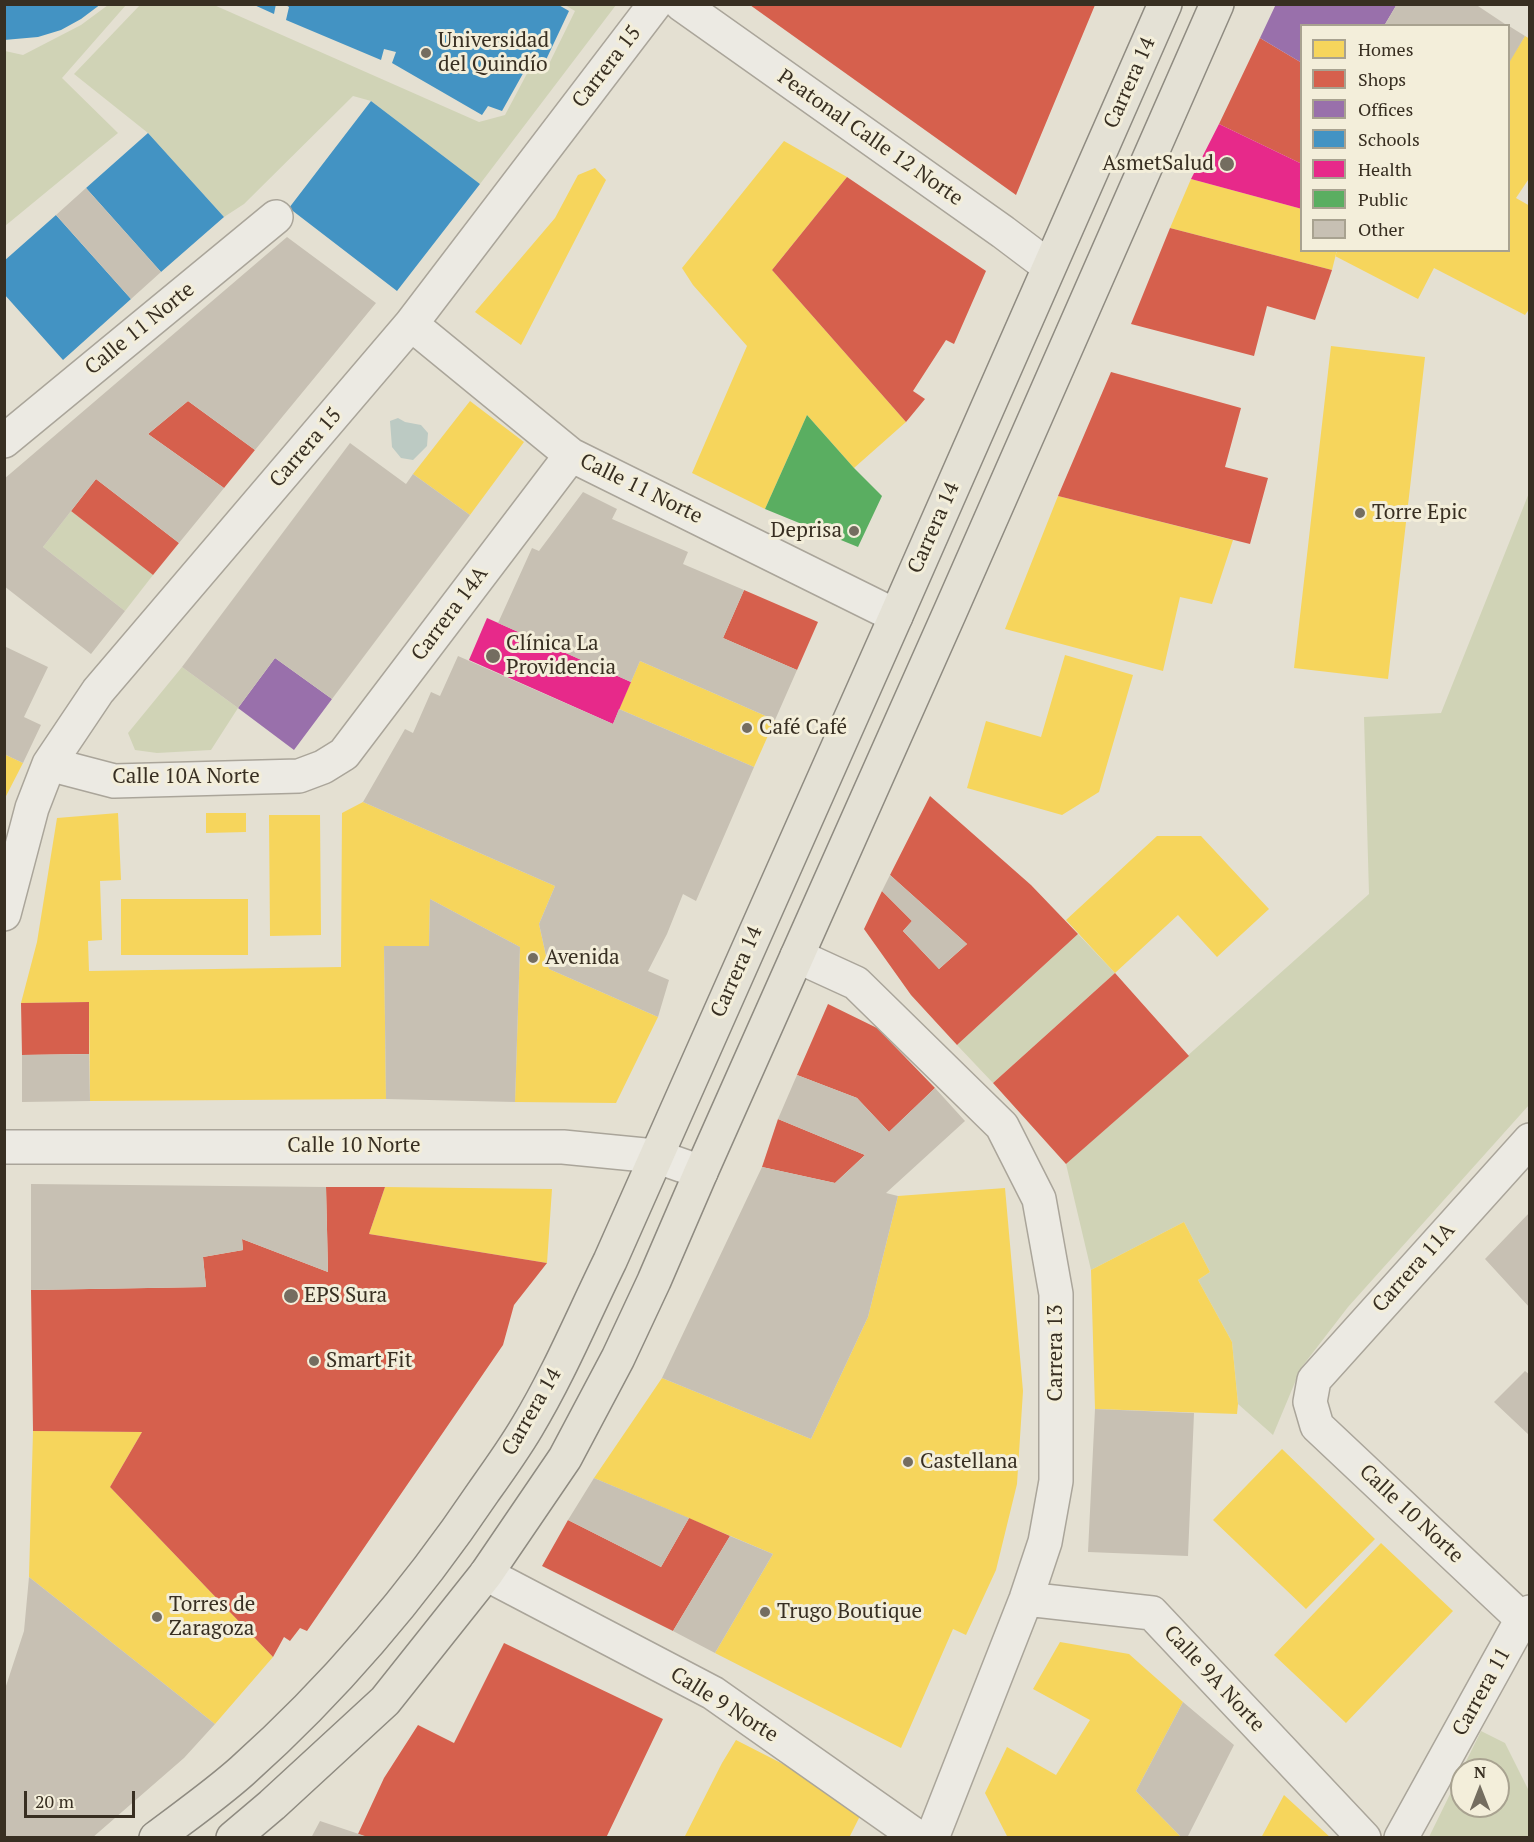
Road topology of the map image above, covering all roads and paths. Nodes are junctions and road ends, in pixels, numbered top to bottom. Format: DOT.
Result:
graph roads {
  1 [pos="655,4"];
  2 [pos="1165,4"];
  3 [pos="1216,4"];
  4 [pos="686,8"];
  5 [pos="276,217"];
  6 [pos="1048,266"];
  7 [pos="411,324"];
  8 [pos="4,441"];
  9 [pos="571,455"];
  10 [pos="896,616"];
  11 [pos="49,764"];
  12 [pos="323,768"];
  13 [pos="4,914"];
  14 [pos="797,956"];
  15 [pos="1530,1140"];
  16 [pos="4,1147"];
  17 [pos="655,1156"];
  18 [pos="701,1172"];
  19 [pos="1310,1402"];
  20 [pos="486,1574"];
  21 [pos="1026,1599"];
  22 [pos="1526,1615"];
  23 [pos="156,1838"];
  24 [pos="233,1838"];
  25 [pos="919,1838"];
  26 [pos="932,1838"];
  27 [pos="1364,1838"];
  28 [pos="1401,1838"];
  1 -- 7 [label="street, Carrera 15"];
  2 -- 6 [label="main road, Carrera 14"];
  3 -- 14 [label="main road"];
  4 -- 6 [label="street, Peatonal Calle 12 Norte"];
  5 -- 8 [label="street, Calle 11 Norte"];
  6 -- 10 [label="main road, Carrera 14"];
  7 -- 9 [label="street, Calle 11 Norte"];
  7 -- 11 [label="street, Carrera 15"];
  9 -- 10 [label="street, Calle 11 Norte"];
  9 -- 12 [label="street, Carrera 14A"];
  10 -- 17 [label="main road, Carrera 14"];
  11 -- 12 [label="street, Calle 10A Norte"];
  11 -- 13 [label="street, Carrera 15"];
  14 -- 18 [label="main road"];
  14 -- 21 [label="street, Carrera 13"];
  15 -- 19 [label="street, Carrera 11A"];
  16 -- 17 [label="street, Calle 10 Norte"];
  17 -- 18 [label="street, Calle 10 Norte"];
  17 -- 23 [label="main road, Carrera 14"];
  18 -- 20 [label="main road"];
  19 -- 22 [label="street, Calle 10 Norte"];
  20 -- 24 [label="main road"];
  20 -- 25 [label="street, Calle 9 Norte"];
  21 -- 26 [label="street, Carrera 13"];
  21 -- 27 [label="street, Calle 9A Norte"];
  22 -- 28 [label="street, Carrera 11"];
}
